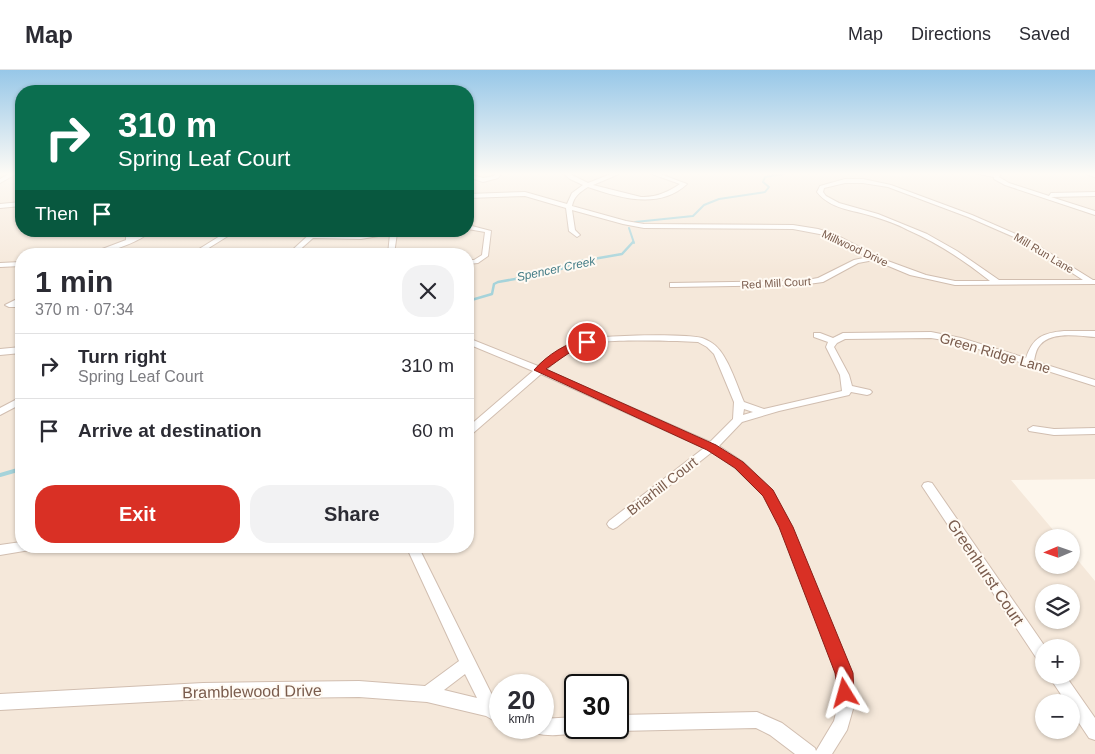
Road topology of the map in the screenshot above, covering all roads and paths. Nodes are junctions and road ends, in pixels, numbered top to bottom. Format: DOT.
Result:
graph roads {
  1 [pos="569,206"];
  2 [pos="845,206"];
  3 [pos="940,206"];
  4 [pos="1073,206"];
  5 [pos="592,213"];
  6 [pos="1095,213"];
  7 [pos="572,218"];
  8 [pos="474,228"];
  9 [pos="577,235"];
  10 [pos="223,237"];
  11 [pos="312,237"];
  12 [pos="333,237"];
  13 [pos="348,237"];
  14 [pos="134,239"];
  15 [pos="109,248"];
  16 [pos="204,248"];
  17 [pos="299,248"];
  18 [pos="875,258"];
  19 [pos="474,262"];
  20 [pos="15,264"];
  21 [pos="0,265"];
  22 [pos="1093,282"];
  23 [pos="998,283"];
  24 [pos="673,285"];
  25 [pos="15,302"];
  26 [pos="15,305"];
  27 [pos="1095,334"];
  28 [pos="816,335"];
  29 [pos="833,341"];
  30 [pos="474,343"];
  31 [pos="15,351"];
  32 [pos="0,352"];
  33 [pos="1029,361"];
  34 [pos="539,370"];
  35 [pos="1095,383"];
  36 [pos="848,388"];
  37 [pos="867,392"];
  38 [pos="15,403"];
  39 [pos="739,404"];
  40 [pos="0,412"];
  41 [pos="763,412"];
  42 [pos="738,420"];
  43 [pos="474,427"];
  44 [pos="1033,429"];
  45 [pos="1095,431"];
  46 [pos="712,448"];
  47 [pos="928,486"];
  48 [pos="613,524"];
  49 [pos="15,548"];
  50 [pos="0,550"];
  51 [pos="415,553"];
  52 [pos="1035,644"];
  53 [pos="468,663"];
  54 [pos="1062,684"];
  55 [pos="427,694"];
  56 [pos="0,702"];
  57 [pos="489,702"];
  58 [pos="489,711"];
  59 [pos="629,723"];
  60 [pos="1095,732"];
  61 [pos="809,754"];
  62 [pos="823,754"];
  1 -- 5 [label="street, Millwood Drive"];
  1 -- 7 [label="street"];
  2 -- 23 [label="street, Mill Run Lane"];
  3 -- 22 [label="street, Mill Run Lane"];
  4 -- 6 [label="street"];
  5 -- 7 [label="street"];
  5 -- 18 [label="street, Millwood Drive"];
  7 -- 9 [label="street"];
  8 -- 19 [label="street"];
  10 -- 16 [label="street"];
  11 -- 17 [label="street"];
  12 -- 13 [label="street"];
  14 -- 15 [label="street"];
  18 -- 23 [label="street, Millwood Drive"];
  18 -- 24 [label="street, Red Mill Court"];
  20 -- 21 [label="street"];
  22 -- 23 [label="street, Millwood Drive"];
  25 -- 26 [label="street"];
  27 -- 33 [label="street"];
  28 -- 29 [label="street"];
  29 -- 33 [label="street, Green Ridge Lane"];
  29 -- 36 [label="street"];
  30 -- 34 [label="street"];
  31 -- 32 [label="street"];
  33 -- 35 [label="street, Green Ridge Lane"];
  34 -- 39 [label="street"];
  34 -- 43 [label="street"];
  34 -- 46 [label="street"];
  36 -- 37 [label="street"];
  36 -- 41 [label="street"];
  38 -- 40 [label="street"];
  39 -- 41 [label="street"];
  39 -- 42 [label="street"];
  41 -- 42 [label="street"];
  42 -- 46 [label="street, Briarhill Court"];
  44 -- 45 [label="street"];
  46 -- 48 [label="street, Briarhill Court"];
  46 -- 62 [label="street"];
  47 -- 52 [label="street, Greenhurst Court"];
  49 -- 50 [label="street"];
  51 -- 53 [label="street"];
  53 -- 55 [label="street"];
  53 -- 57 [label="street"];
  54 -- 60 [label="street"];
  55 -- 56 [label="street, Bramblewood Drive"];
  55 -- 58 [label="street, Bramblewood Drive"];
  59 -- 61 [label="street"];
}
